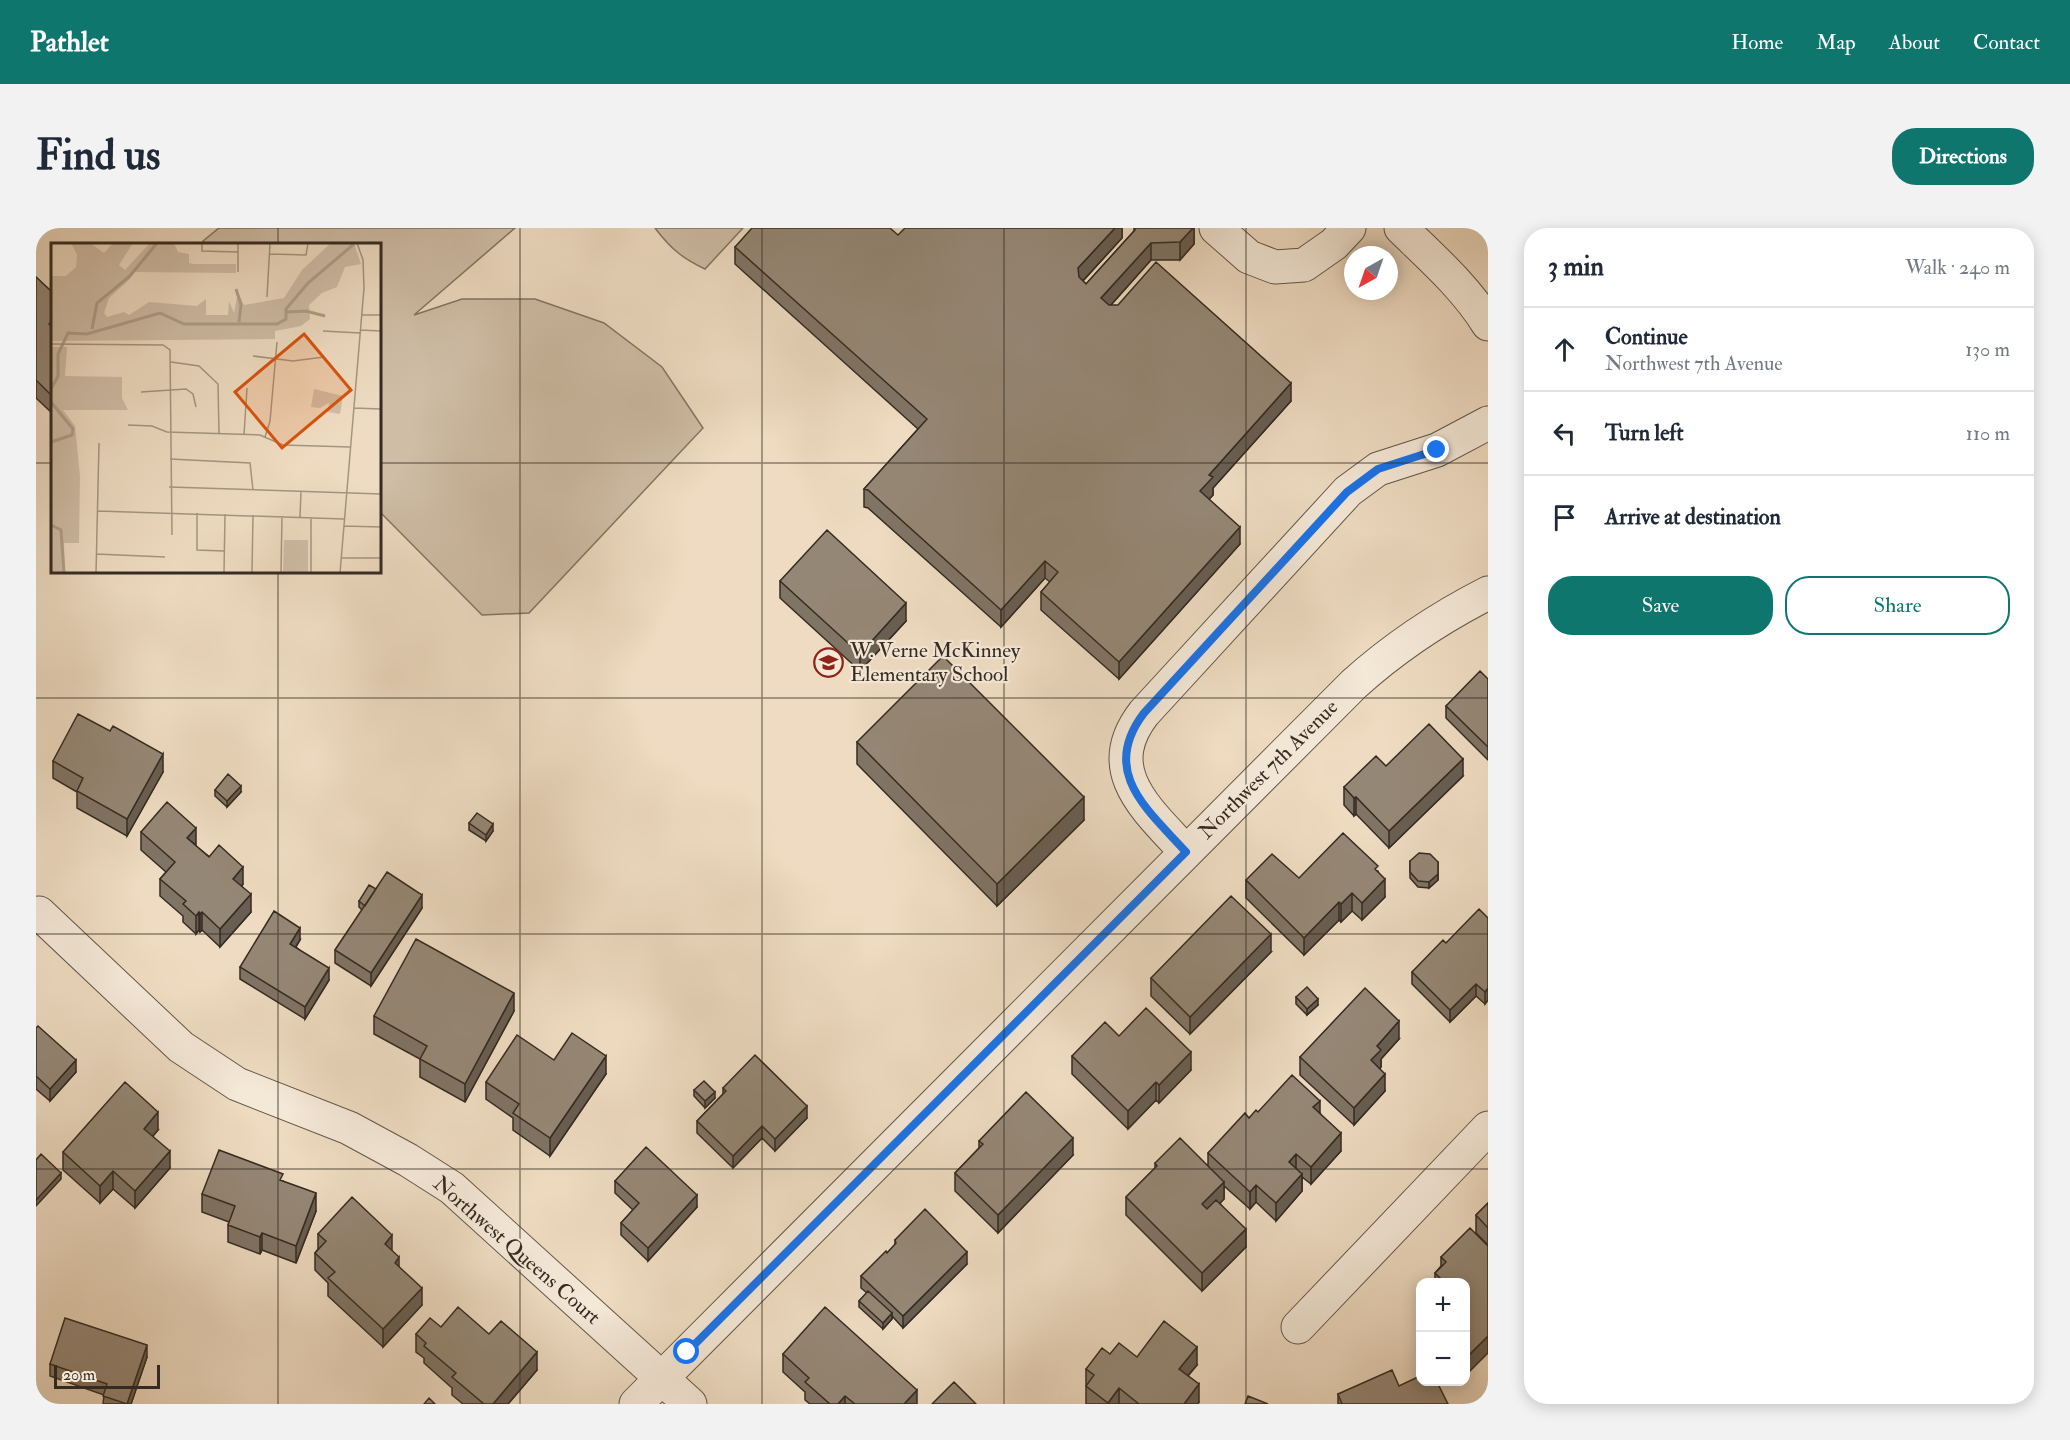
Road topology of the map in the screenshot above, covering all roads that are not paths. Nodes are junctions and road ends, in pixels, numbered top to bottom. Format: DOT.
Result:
graph roads {
  1 [pos="1216,228"];
  2 [pos="1348,228"];
  3 [pos="1401,228"];
  4 [pos="1488,324"];
  5 [pos="1488,423"];
  6 [pos="1488,593"];
  7 [pos="1186,852"];
  8 [pos="39,913"];
  9 [pos="1488,1128"];
  10 [pos="1298,1328"];
  11 [pos="661,1377"];
  12 [pos="636,1404"];
  13 [pos="690,1404"];
  1 -- 2 [label="street"];
  3 -- 4 [label="street"];
  5 -- 7 [label="street"];
  6 -- 7 [label="street, Northwest 7th Avenue"];
  7 -- 11 [label="street, Northwest 7th Avenue"];
  8 -- 11 [label="street, Northwest Queens Court"];
  9 -- 10 [label="street"];
  11 -- 12 [label="street, Northwest 7th Avenue"];
  11 -- 13 [label="street, Northwest Queens Court"];
}
